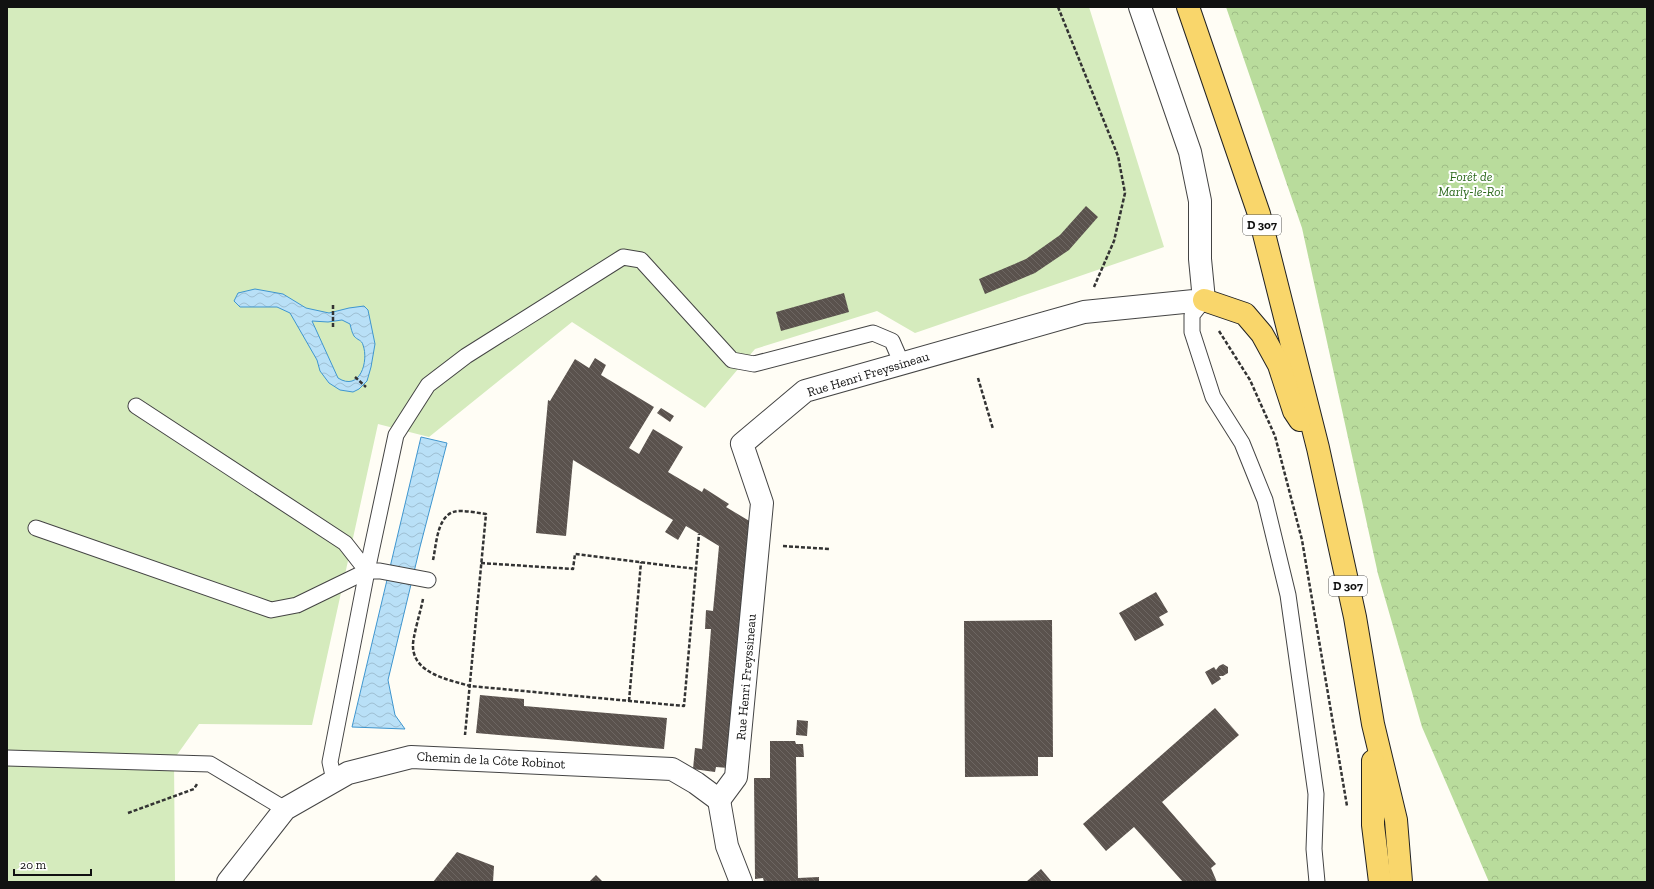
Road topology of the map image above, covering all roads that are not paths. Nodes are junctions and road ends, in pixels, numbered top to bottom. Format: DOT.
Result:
graph roads {
  1 [pos="1140,7"];
  2 [pos="1188,7"];
  3 [pos="1204,300"];
  4 [pos="902,364"];
  5 [pos="136,406"];
  6 [pos="1318,448"];
  7 [pos="36,528"];
  8 [pos="374,571"];
  9 [pos="422,579"];
  10 [pos="1373,724"];
  11 [pos="7,758"];
  12 [pos="334,780"];
  13 [pos="719,800"];
  14 [pos="285,809"];
  15 [pos="228,882"];
  16 [pos="741,882"];
  17 [pos="1317,882"];
  18 [pos="1380,882"];
  19 [pos="1401,882"];
  1 -- 3 [label="street"];
  2 -- 6 [label="main road, D 307"];
  3 -- 4 [label="street, Rue Henri Freyssineau"];
  3 -- 6 [label="main road"];
  3 -- 17 [label="lane"];
  4 -- 8 [label="lane"];
  4 -- 13 [label="street, Rue Henri Freyssineau"];
  5 -- 8 [label="lane"];
  6 -- 10 [label="main road, D 307"];
  7 -- 8 [label="lane"];
  8 -- 9 [label="lane"];
  8 -- 12 [label="lane"];
  10 -- 18 [label="main road, D 307"];
  10 -- 19 [label="main road, D 307"];
  11 -- 14 [label="lane"];
  12 -- 13 [label="street, Chemin de la Côte Robinot"];
  12 -- 14 [label="street, Chemin de la Côte Robinot"];
  13 -- 16 [label="street"];
  14 -- 15 [label="street, Chemin de la Côte Robinot"];
}
